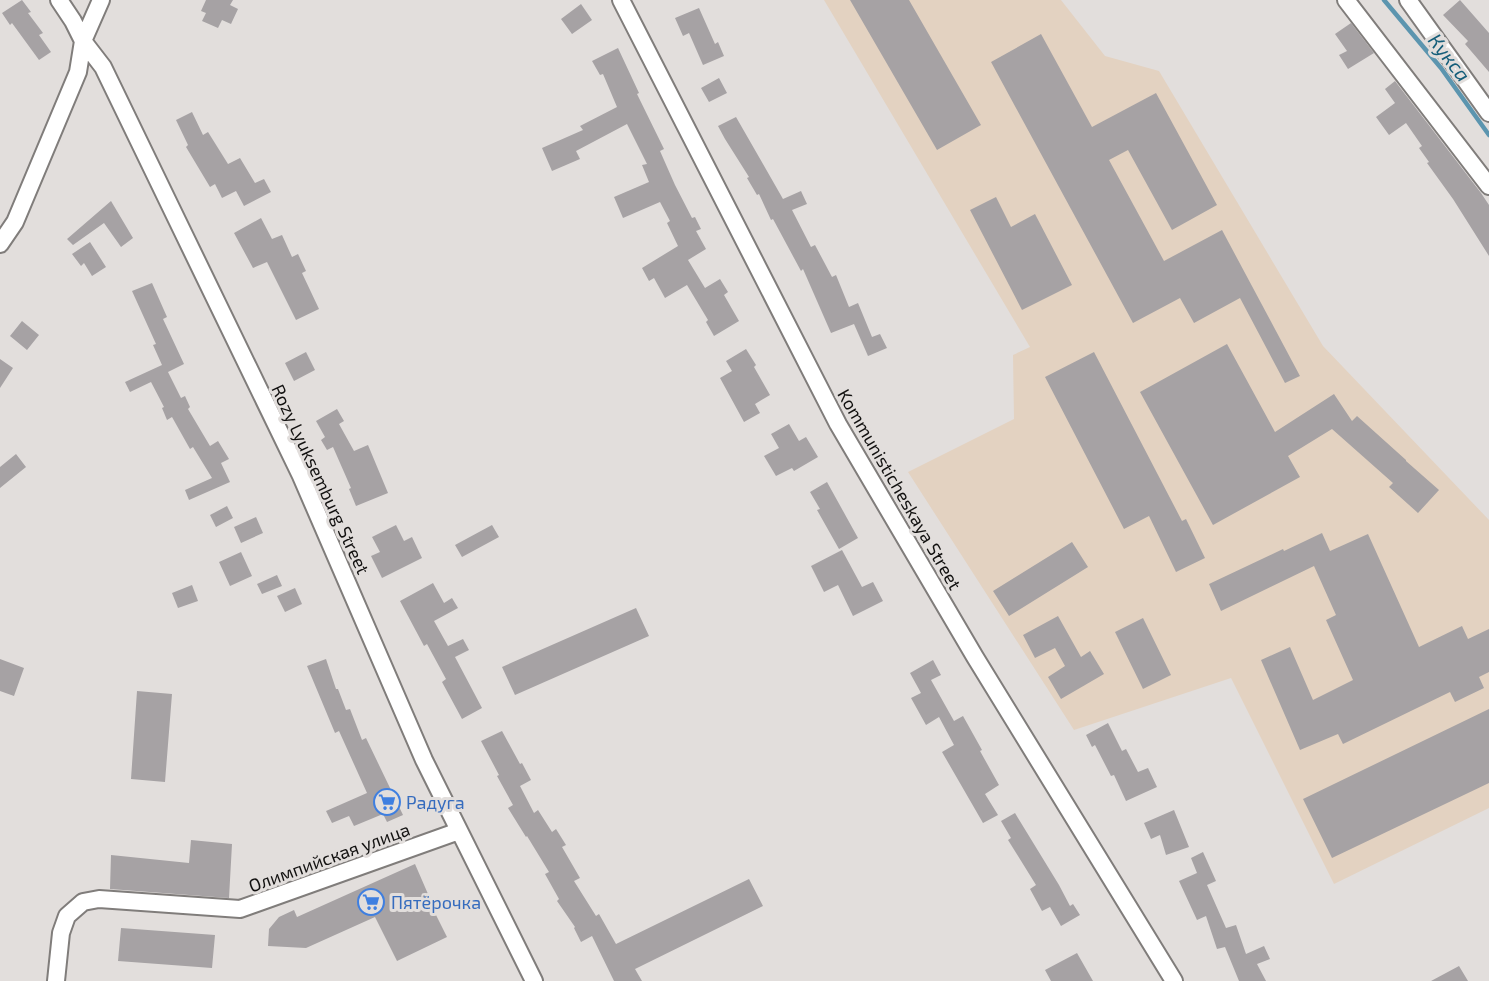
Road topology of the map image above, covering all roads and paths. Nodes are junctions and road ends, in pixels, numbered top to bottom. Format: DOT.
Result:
graph roads {
  1 [pos="59,0"];
  2 [pos="101,0"];
  3 [pos="621,0"];
  4 [pos="1346,0"];
  5 [pos="1408,0"];
  6 [pos="83,41"];
  7 [pos="1489,113"];
  8 [pos="1489,186"];
  9 [pos="0,244"];
  10 [pos="459,831"];
  11 [pos="57,981"];
  12 [pos="534,981"];
  13 [pos="1174,981"];
  1 -- 6 [label="street, Rozy Lyuksemburg Street"];
  2 -- 6 [label="street"];
  3 -- 13 [label="street, Kommunisticheskaya Street"];
  4 -- 8 [label="street"];
  5 -- 7 [label="street"];
  6 -- 9 [label="street"];
  6 -- 10 [label="street, Rozy Lyuksemburg Street"];
  10 -- 11 [label="street, Олимпийская улица"];
  10 -- 12 [label="street, Rozy Lyuksemburg Street"];
}
